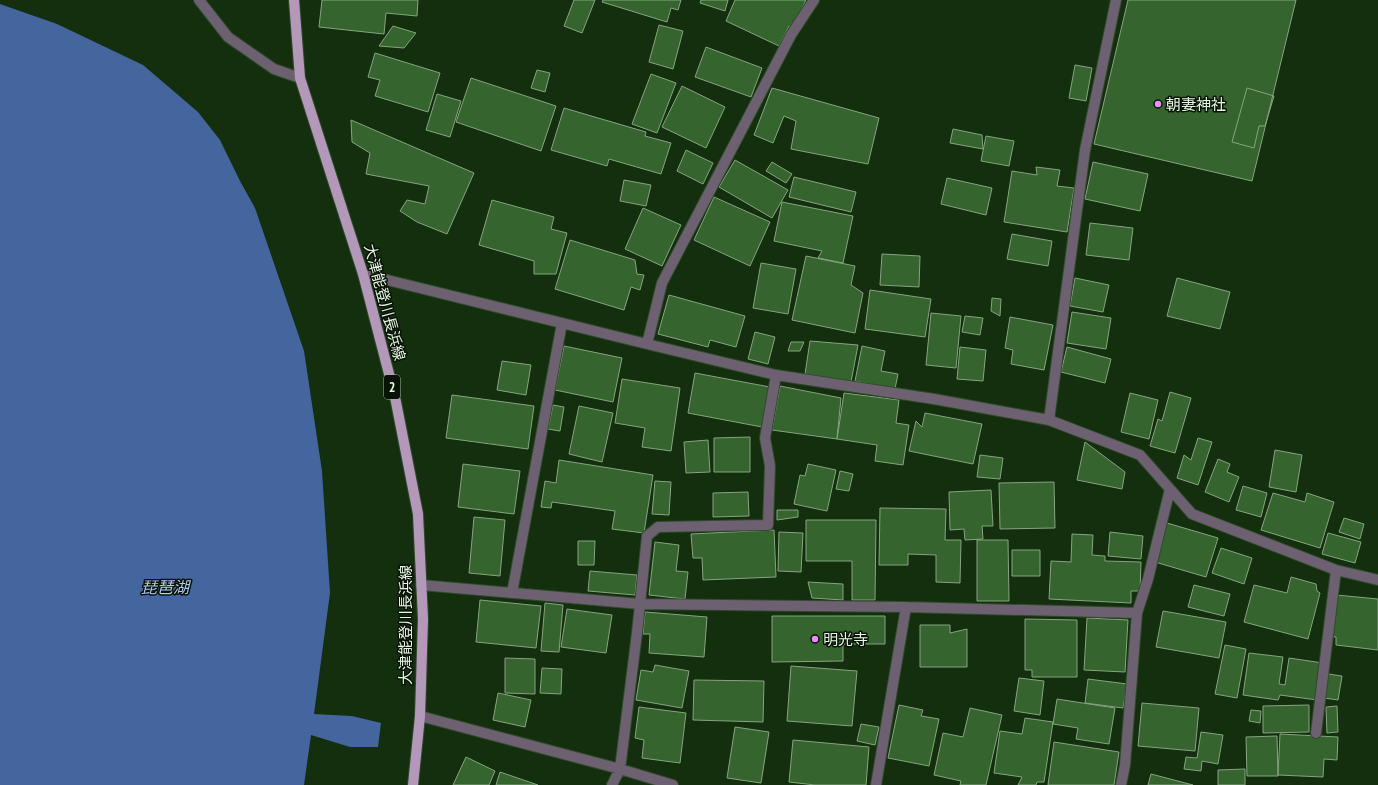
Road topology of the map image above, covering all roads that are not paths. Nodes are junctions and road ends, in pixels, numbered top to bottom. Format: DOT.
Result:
graph roads {
  1 [pos="199,0"];
  2 [pos="294,0"];
  3 [pos="814,0"];
  4 [pos="1116,0"];
  5 [pos="300,78"];
  6 [pos="363,274"];
  7 [pos="562,323"];
  8 [pos="647,344"];
  9 [pos="776,375"];
  10 [pos="1049,420"];
  11 [pos="1170,489"];
  12 [pos="1336,570"];
  13 [pos="1378,580"];
  14 [pos="421,585"];
  15 [pos="512,593"];
  16 [pos="640,604"];
  17 [pos="906,607"];
  18 [pos="1138,613"];
  19 [pos="420,716"];
  20 [pos="1316,733"];
  21 [pos="620,769"];
  22 [pos="413,785"];
  23 [pos="612,785"];
  24 [pos="673,785"];
  25 [pos="876,785"];
  26 [pos="1121,785"];
  1 -- 5 [label="street"];
  2 -- 5 [label="main road, 大津能登川長浜線 / 2"];
  3 -- 8 [label="street"];
  4 -- 10 [label="street"];
  5 -- 6 [label="main road, 大津能登川長浜線 / 2"];
  6 -- 7 [label="street"];
  6 -- 14 [label="main road, 大津能登川長浜線 / 2"];
  7 -- 8 [label="street"];
  7 -- 15 [label="street"];
  8 -- 9 [label="street"];
  9 -- 10 [label="street"];
  9 -- 16 [label="street"];
  10 -- 11 [label="street"];
  11 -- 12 [label="street"];
  11 -- 18 [label="street"];
  12 -- 13 [label="street"];
  12 -- 20 [label="street"];
  14 -- 15 [label="street"];
  14 -- 19 [label="main road, 大津能登川長浜線 / 2"];
  15 -- 16 [label="street"];
  16 -- 17 [label="street"];
  16 -- 21 [label="street"];
  17 -- 18 [label="street"];
  17 -- 25 [label="street"];
  18 -- 26 [label="street"];
  19 -- 21 [label="street"];
  19 -- 22 [label="main road, 大津能登川長浜線 / 2"];
  21 -- 23 [label="street"];
  21 -- 24 [label="street"];
}
